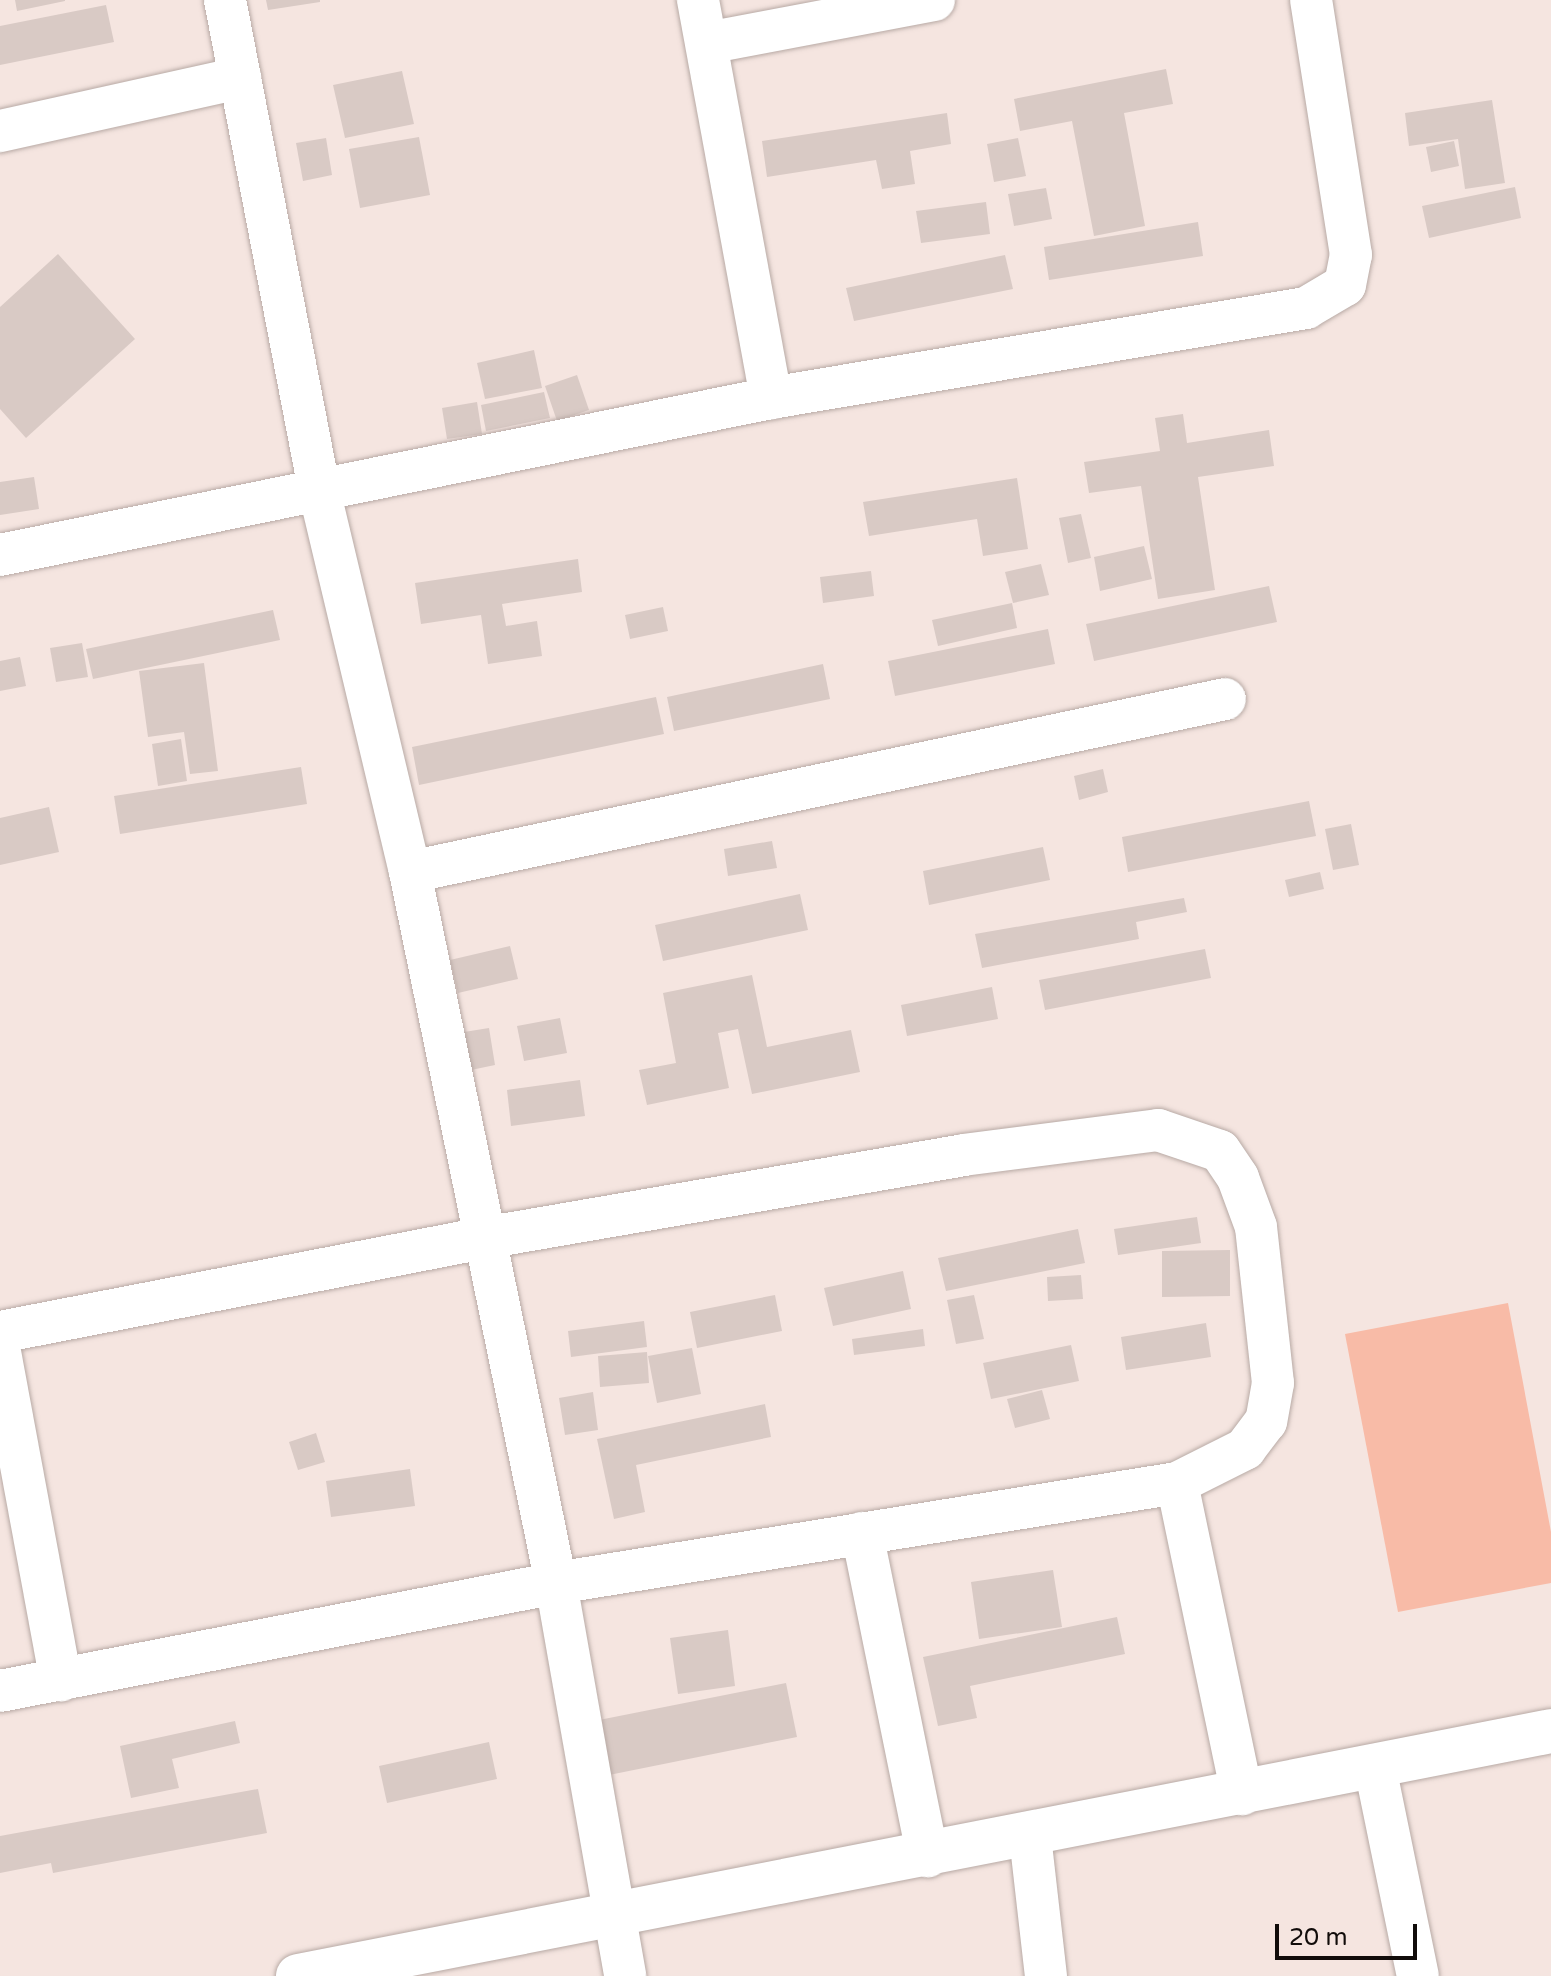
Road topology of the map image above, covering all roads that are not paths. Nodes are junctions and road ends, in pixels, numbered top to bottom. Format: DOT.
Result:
graph roads {
  1 [pos="225,0"];
  2 [pos="698,0"];
  3 [pos="934,0"];
  4 [pos="1311,0"];
  5 [pos="707,43"];
  6 [pos="240,78"];
  7 [pos="0,131"];
  8 [pos="771,398"];
  9 [pos="320,494"];
  10 [pos="0,555"];
  11 [pos="1225,699"];
  12 [pos="410,872"];
  13 [pos="484,1238"];
  14 [pos="0,1332"];
  15 [pos="0,1352"];
  16 [pos="1177,1483"];
  17 [pos="862,1533"];
  18 [pos="556,1583"];
  19 [pos="61,1680"];
  20 [pos="0,1691"];
  21 [pos="1551,1731"];
  22 [pos="1375,1767"];
  23 [pos="1242,1794"];
  24 [pos="1030,1836"];
  25 [pos="928,1856"];
  26 [pos="614,1918"];
  27 [pos="298,1976"];
  28 [pos="625,1976"];
  29 [pos="1046,1976"];
  30 [pos="1418,1976"];
  1 -- 6 [label="street"];
  2 -- 5 [label="street"];
  3 -- 5 [label="street"];
  4 -- 8 [label="street"];
  5 -- 8 [label="street"];
  6 -- 7 [label="street"];
  6 -- 9 [label="street"];
  8 -- 9 [label="street"];
  9 -- 10 [label="street"];
  9 -- 12 [label="street"];
  11 -- 12 [label="street"];
  12 -- 13 [label="street"];
  13 -- 14 [label="street"];
  13 -- 16 [label="street"];
  13 -- 18 [label="street"];
  15 -- 19 [label="street"];
  16 -- 17 [label="street"];
  16 -- 23 [label="street"];
  17 -- 18 [label="street"];
  17 -- 25 [label="street"];
  18 -- 19 [label="street"];
  18 -- 26 [label="street"];
  19 -- 20 [label="street"];
  21 -- 22 [label="street"];
  22 -- 23 [label="street"];
  22 -- 30 [label="street"];
  23 -- 24 [label="street"];
  24 -- 25 [label="street"];
  24 -- 29 [label="street"];
  25 -- 26 [label="street"];
  26 -- 27 [label="street"];
  26 -- 28 [label="street"];
}
